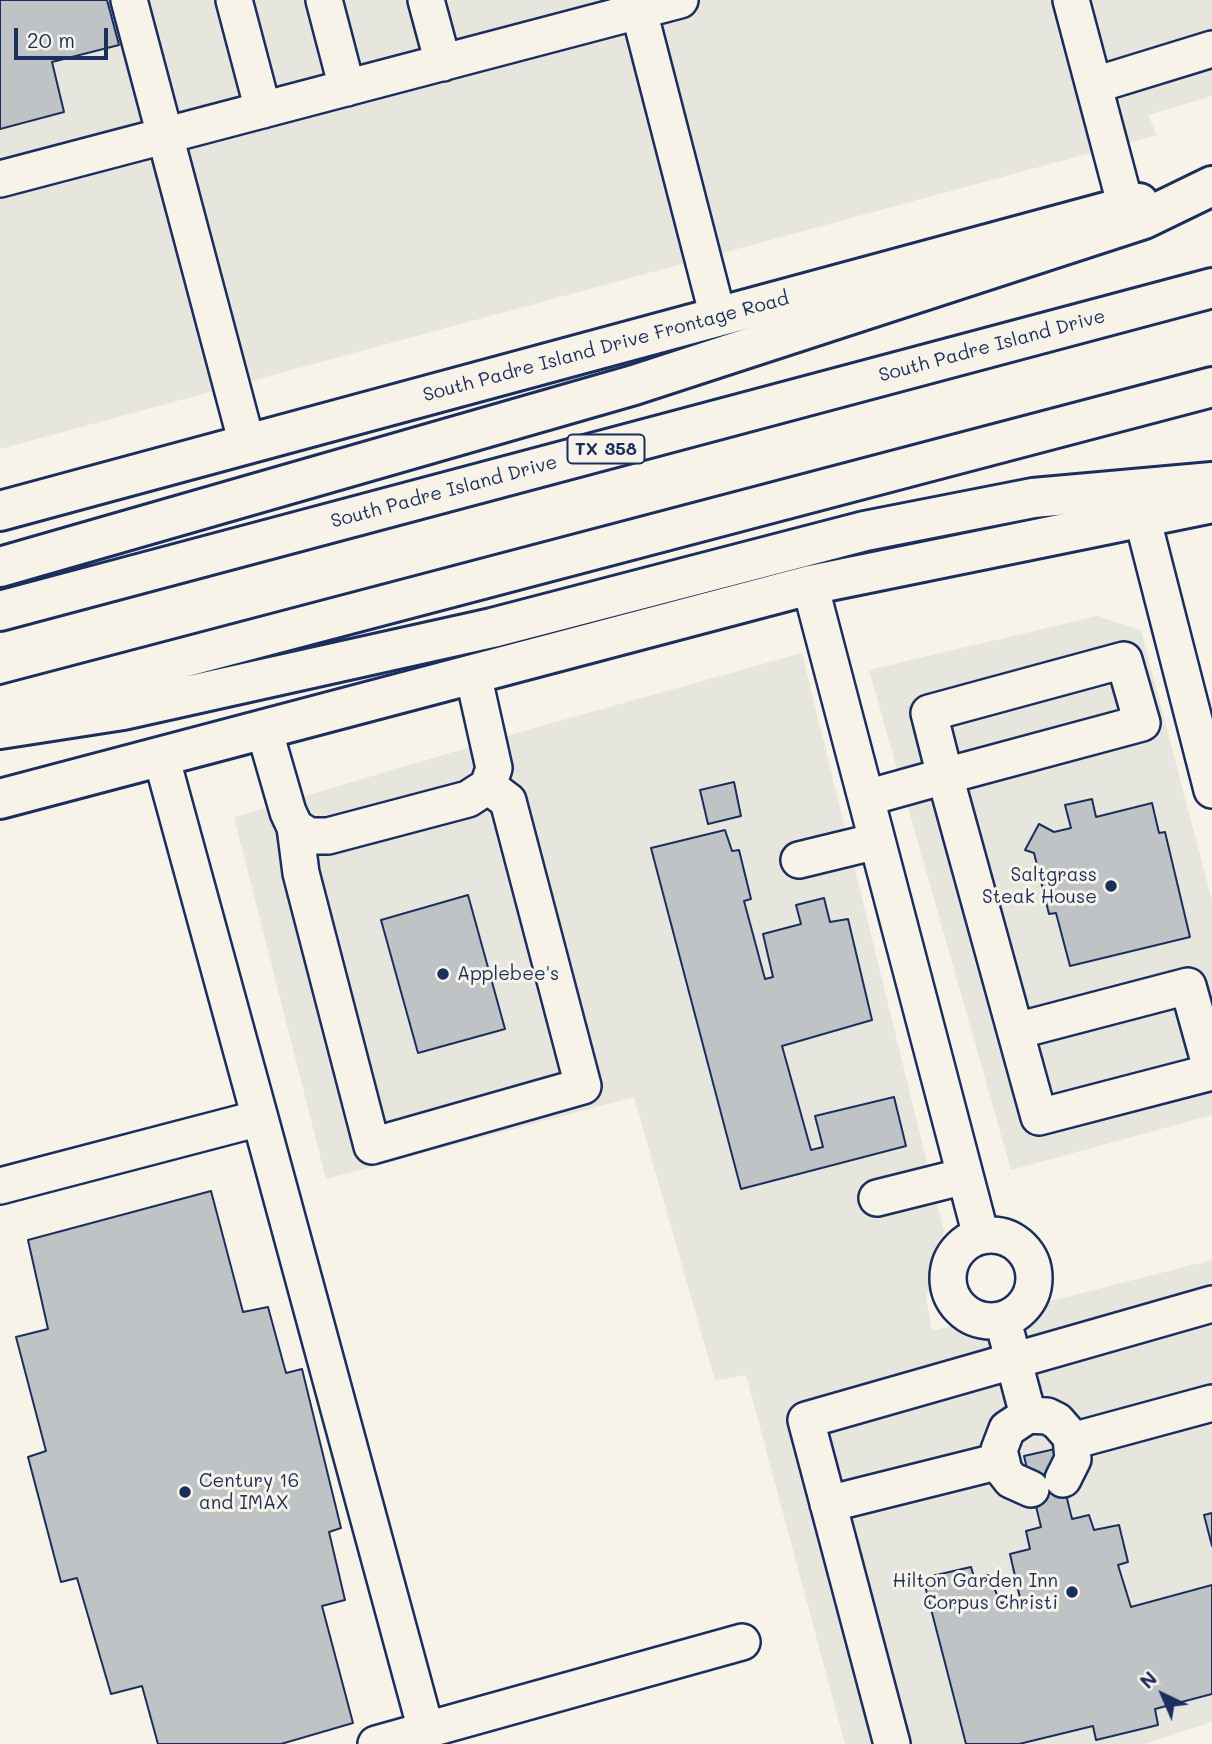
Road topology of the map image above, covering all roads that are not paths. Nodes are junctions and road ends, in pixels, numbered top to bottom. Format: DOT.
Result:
graph roads {
  1 [pos="128,0"];
  2 [pos="234,0"];
  3 [pos="324,0"];
  4 [pos="426,0"];
  5 [pos="680,0"];
  6 [pos="1071,0"];
  7 [pos="639,11"];
  8 [pos="1212,49"];
  9 [pos="443,63"];
  10 [pos="1095,85"];
  11 [pos="347,88"];
  12 [pos="263,110"];
  13 [pos="165,136"];
  14 [pos="0,179"];
  15 [pos="1212,184"];
  16 [pos="1126,207"];
  17 [pos="1212,288"];
  18 [pos="718,317"];
  19 [pos="1212,387"];
  20 [pos="247,444"];
  21 [pos="1212,482"];
  22 [pos="1212,503"];
  23 [pos="0,510"];
  24 [pos="1142,517"];
  25 [pos="0,567"];
  26 [pos="810,584"];
  27 [pos="0,611"];
  28 [pos="1175,646"];
  29 [pos="1124,660"];
  30 [pos="473,674"];
  31 [pos="0,706"];
  32 [pos="1192,709"];
  33 [pos="1142,723"];
  34 [pos="0,729"];
  35 [pos="264,729"];
  36 [pos="161,756"];
  37 [pos="945,776"];
  38 [pos="488,786"];
  39 [pos="1212,790"];
  40 [pos="866,798"];
  41 [pos="0,799"];
  42 [pos="295,827"];
  43 [pos="877,841"];
  44 [pos="799,860"];
  45 [pos="1200,983"];
  46 [pos="1016,1031"];
  47 [pos="260,1118"];
  48 [pos="965,1176"];
  49 [pos="0,1186"];
  50 [pos="877,1198"];
  51 [pos="981,1236"];
  52 [pos="1212,1304"];
  53 [pos="1003,1320"];
  54 [pos="1013,1360"];
  55 [pos="1212,1403"];
  56 [pos="1028,1415"];
  57 [pos="1072,1441"];
  58 [pos="1000,1461"];
  59 [pos="828,1504"];
  60 [pos="742,1642"];
  61 [pos="426,1730"];
  62 [pos="376,1744"];
  63 [pos="892,1744"];
  1 -- 13 [label="lane"];
  2 -- 12 [label="lane"];
  3 -- 11 [label="lane"];
  4 -- 9 [label="lane"];
  5 -- 7 [label="lane"];
  6 -- 10 [label="lane"];
  7 -- 9 [label="lane"];
  7 -- 18 [label="lane"];
  8 -- 10 [label="lane"];
  9 -- 11 [label="lane"];
  10 -- 16 [label="lane"];
  11 -- 12 [label="lane"];
  12 -- 13 [label="lane"];
  13 -- 14 [label="lane"];
  13 -- 20 [label="lane"];
  15 -- 16 [label="main road, South Padre Island Drive Frontage Road"];
  15 -- 25 [label="main road"];
  16 -- 18 [label="main road, South Padre Island Drive Frontage Road"];
  17 -- 27 [label="main road, South Padre Island Drive / TX 358"];
  18 -- 20 [label="main road, South Padre Island Drive Frontage Road"];
  19 -- 31 [label="main road"];
  20 -- 23 [label="main road, South Padre Island Drive Frontage Road"];
  21 -- 34 [label="main road"];
  22 -- 24 [label="main road"];
  24 -- 26 [label="main road"];
  24 -- 28 [label="lane"];
  26 -- 30 [label="main road"];
  26 -- 40 [label="lane"];
  28 -- 29 [label="lane"];
  28 -- 32 [label="lane"];
  29 -- 33 [label="lane"];
  29 -- 37 [label="lane"];
  30 -- 35 [label="main road"];
  30 -- 38 [label="lane"];
  32 -- 33 [label="lane"];
  32 -- 39 [label="lane"];
  33 -- 37 [label="lane"];
  35 -- 36 [label="main road"];
  35 -- 42 [label="lane"];
  36 -- 41 [label="main road"];
  36 -- 47 [label="lane"];
  37 -- 40 [label="lane"];
  37 -- 46 [label="lane"];
  38 -- 42 [label="lane"];
  38 -- 42 [label="lane"];
  40 -- 43 [label="lane"];
  43 -- 44 [label="lane"];
  43 -- 48 [label="lane"];
  45 -- 46 [label="lane"];
  45 -- 46 [label="lane"];
  47 -- 49 [label="lane"];
  47 -- 61 [label="lane"];
  48 -- 50 [label="lane"];
  48 -- 51 [label="lane"];
  51 -- 53 [label="lane"];
  51 -- 53 [label="lane"];
  52 -- 54 [label="lane"];
  53 -- 54 [label="lane"];
  54 -- 56 [label="lane"];
  54 -- 59 [label="lane"];
  55 -- 57 [label="lane"];
  56 -- 57 [label="lane"];
  56 -- 58 [label="lane"];
  57 -- 58 [label="lane"];
  58 -- 59 [label="lane"];
  59 -- 63 [label="lane"];
  60 -- 61 [label="lane"];
  61 -- 62 [label="lane"];
}
